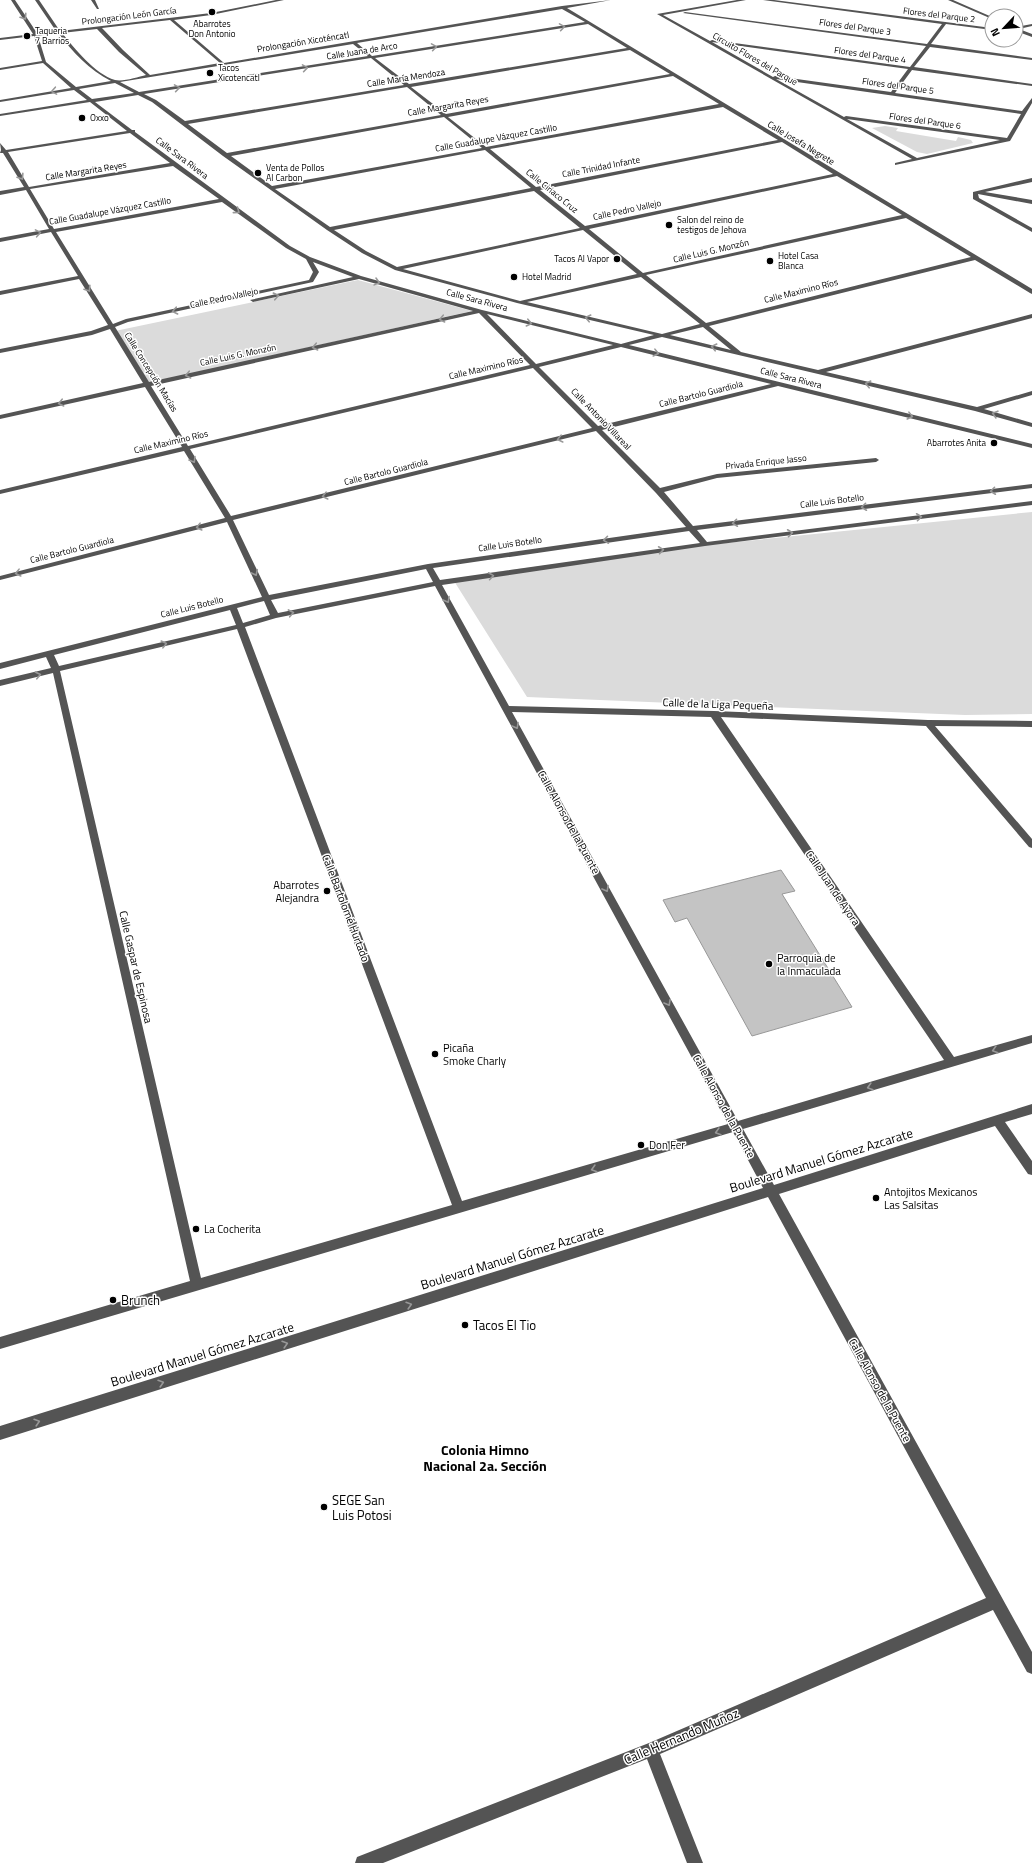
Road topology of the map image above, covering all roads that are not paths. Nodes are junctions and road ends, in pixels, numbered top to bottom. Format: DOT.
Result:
graph roads {
  1 [pos="13,0"];
  2 [pos="37,0"];
  3 [pos="93,0"];
  4 [pos="282,0"];
  5 [pos="609,0"];
  6 [pos="744,0"];
  7 [pos="765,0"];
  8 [pos="594,1"];
  9 [pos="950,1"];
  10 [pos="562,7"];
  11 [pos="98,8"];
  12 [pos="675,11"];
  13 [pos="984,15"];
  14 [pos="171,20"];
  15 [pos="588,23"];
  16 [pos="945,23"];
  17 [pos="99,28"];
  18 [pos="984,29"];
  19 [pos="59,32"];
  20 [pos="36,35"];
  21 [pos="0,39"];
  22 [pos="706,40"];
  23 [pos="353,42"];
  24 [pos="929,45"];
  25 [pos="631,49"];
  26 [pos="372,57"];
  27 [pos="1032,59"];
  28 [pos="44,62"];
  29 [pos="222,63"];
  30 [pos="911,68"];
  31 [pos="0,69"];
  32 [pos="100,74"];
  33 [pos="673,74"];
  34 [pos="148,76"];
  35 [pos="769,76"];
  36 [pos="65,81"];
  37 [pos="92,81"];
  38 [pos="114,81"];
  39 [pos="122,85"];
  40 [pos="1032,85"];
  41 [pos="407,86"];
  42 [pos="74,88"];
  43 [pos="128,88"];
  44 [pos="138,94"];
  45 [pos="892,94"];
  46 [pos="105,99"];
  47 [pos="1032,99"];
  48 [pos="0,101"];
  49 [pos="92,101"];
  50 [pos="154,101"];
  51 [pos="118,102"];
  52 [pos="724,105"];
  53 [pos="1024,113"];
  54 [pos="0,115"];
  55 [pos="444,115"];
  56 [pos="840,116"];
  57 [pos="184,123"];
  58 [pos="132,131"];
  59 [pos="782,140"];
  60 [pos="1008,140"];
  61 [pos="0,144"];
  62 [pos="486,149"];
  63 [pos="2,152"];
  64 [pos="225,155"];
  65 [pos="917,160"];
  66 [pos="174,164"];
  67 [pos="897,164"];
  68 [pos="838,174"];
  69 [pos="1032,180"];
  70 [pos="271,188"];
  71 [pos="28,189"];
  72 [pos="535,189"];
  73 [pos="976,192"];
  74 [pos="0,193"];
  75 [pos="222,200"];
  76 [pos="1032,202"];
  77 [pos="907,216"];
  78 [pos="585,228"];
  79 [pos="329,229"];
  80 [pos="1032,230"];
  81 [pos="54,231"];
  82 [pos="0,240"];
  83 [pos="308,258"];
  84 [pos="976,258"];
  85 [pos="397,269"];
  86 [pos="642,276"];
  87 [pos="80,277"];
  88 [pos="359,277"];
  89 [pos="1032,292"];
  90 [pos="0,293"];
  91 [pos="519,302"];
  92 [pos="480,311"];
  93 [pos="1032,316"];
  94 [pos="704,324"];
  95 [pos="113,328"];
  96 [pos="662,335"];
  97 [pos="623,345"];
  98 [pos="0,351"];
  99 [pos="740,353"];
  100 [pos="536,366"];
  101 [pos="816,372"];
  102 [pos="148,384"];
  103 [pos="777,384"];
  104 [pos="1032,393"];
  105 [pos="977,409"];
  106 [pos="0,417"];
  107 [pos="1032,425"];
  108 [pos="598,429"];
  109 [pos="1032,446"];
  110 [pos="186,448"];
  111 [pos="876,460"];
  112 [pos="1032,486"];
  113 [pos="659,491"];
  114 [pos="0,492"];
  115 [pos="1032,503"];
  116 [pos="229,519"];
  117 [pos="692,528"];
  118 [pos="705,544"];
  119 [pos="428,566"];
  120 [pos="0,578"];
  121 [pos="438,583"];
  122 [pos="268,598"];
  123 [pos="233,607"];
  124 [pos="275,616"];
  125 [pos="241,626"];
  126 [pos="49,654"];
  127 [pos="0,666"];
  128 [pos="56,670"];
  129 [pos="0,683"];
  130 [pos="507,709"];
  131 [pos="714,714"];
  132 [pos="928,723"];
  133 [pos="1032,724"];
  134 [pos="1032,845"];
  135 [pos="1032,1039"];
  136 [pos="952,1063"];
  137 [pos="1032,1109"];
  138 [pos="997,1120"];
  139 [pos="736,1127"];
  140 [pos="1032,1170"];
  141 [pos="771,1191"];
  142 [pos="459,1208"];
  143 [pos="197,1285"];
  144 [pos="0,1343"];
  145 [pos="0,1433"];
  146 [pos="996,1601"];
  147 [pos="1032,1667"];
  148 [pos="652,1750"];
  149 [pos="363,1863"];
  150 [pos="695,1863"];
  1 -- 20 [label="street, one-way"];
  2 -- 19 [label="street, Calle Sara Rivera"];
  3 -- 11 [label="street"];
  4 -- 14 [label="street, Prolongación León García"];
  5 -- 8 [label="street, Prolongación Xicoténcatl"];
  6 -- 12 [label="street, Circuito Flores del Parque"];
  7 -- 16 [label="street, Flores del Parque 2"];
  8 -- 10 [label="street, Prolongación Xicoténcatl"];
  9 -- 13 [label="street"];
  10 -- 15 [label="street, Calle Josefa Negrete"];
  10 -- 23 [label="street, Prolongación Xicoténcatl"];
  12 -- 22 [label="street, Circuito Flores del Parque"];
  12 -- 24 [label="street, Flores del Parque 3"];
  14 -- 17 [label="street, Prolongación León García"];
  14 -- 29 [label="street"];
  15 -- 25 [label="street, Calle Josefa Negrete"];
  26 -- 15 [label="street, Calle Juana de Arco, one-way"];
  16 -- 18 [label="street, Flores del Parque 2"];
  16 -- 24 [label="street"];
  17 -- 19 [label="street, Prolongación León García"];
  17 -- 34 [label="street"];
  19 -- 20 [label="street, Prolongación León García"];
  19 -- 32 [label="street, Calle Sara Rivera"];
  20 -- 21 [label="street, Prolongación León García"];
  20 -- 28 [label="street"];
  22 -- 30 [label="street, Flores del Parque 4"];
  22 -- 35 [label="street, Circuito Flores del Parque"];
  23 -- 26 [label="street, Calle Ciriaco Cruz"];
  23 -- 29 [label="street, Prolongación Xicoténcatl"];
  24 -- 27 [label="street, Flores del Parque 3"];
  24 -- 30 [label="street"];
  25 -- 33 [label="street, Calle Josefa Negrete"];
  25 -- 41 [label="street, Calle María Mendoza"];
  26 -- 41 [label="street, Calle Ciriaco Cruz"];
  44 -- 26 [label="street, Calle Juana de Arco, one-way"];
  28 -- 31 [label="street"];
  28 -- 36 [label="street, Calle Sara Rivera"];
  29 -- 34 [label="street, Prolongación Xicoténcatl"];
  30 -- 40 [label="street, Flores del Parque 4"];
  30 -- 45 [label="street"];
  32 -- 37 [label="street"];
  32 -- 38 [label="street, Calle Sara Rivera"];
  33 -- 52 [label="street, Calle Josefa Negrete"];
  33 -- 55 [label="street, Calle Margarita Reyes"];
  34 -- 38 [label="street, Prolongación Xicoténcatl"];
  34 -- 43 [label="street"];
  35 -- 45 [label="street, Flores del Parque 5"];
  35 -- 56 [label="street, Circuito Flores del Parque"];
  36 -- 37 [label="street"];
  36 -- 42 [label="street, Calle Sara Rivera"];
  37 -- 38 [label="street, Prolongación Xicoténcatl"];
  37 -- 39 [label="street"];
  37 -- 42 [label="street, Prolongación Xicoténcatl"];
  38 -- 39 [label="street, Calle Sara Rivera"];
  39 -- 43 [label="street, Calle Sara Rivera"];
  41 -- 55 [label="street, Calle Ciriaco Cruz"];
  41 -- 57 [label="street, Calle María Mendoza"];
  42 -- 48 [label="street, Prolongación Xicoténcatl, one-way"];
  42 -- 49 [label="street, Calle Sara Rivera"];
  43 -- 44 [label="street, Calle Sara Rivera"];
  43 -- 46 [label="street"];
  44 -- 46 [label="street"];
  44 -- 50 [label="street, Calle Sara Rivera"];
  45 -- 53 [label="street, Flores del Parque 5"];
  46 -- 49 [label="street"];
  47 -- 53 [label="street"];
  49 -- 54 [label="street"];
  49 -- 58 [label="street, Calle Sara Rivera"];
  50 -- 51 [label="street"];
  50 -- 57 [label="street, Calle Sara Rivera"];
  52 -- 59 [label="street, Calle Josefa Negrete"];
  52 -- 62 [label="street, Calle Guadalupe Vázquez Castillo"];
  53 -- 60 [label="street"];
  55 -- 62 [label="street, Calle Ciriaco Cruz"];
  55 -- 64 [label="street, Calle Margarita Reyes"];
  56 -- 60 [label="street, Flores del Parque 6"];
  56 -- 65 [label="street, Circuito Flores del Parque"];
  57 -- 64 [label="street, Calle Sara Rivera"];
  58 -- 63 [label="street"];
  58 -- 66 [label="street, Calle Sara Rivera"];
  59 -- 68 [label="street, Calle Josefa Negrete"];
  59 -- 72 [label="street, Calle Trinidad Infante"];
  60 -- 65 [label="street"];
  61 -- 63 [label="street, Calle Concepción Macías"];
  62 -- 70 [label="street, Calle Guadalupe Vázquez Castillo"];
  62 -- 72 [label="street, Calle Ciriaco Cruz"];
  63 -- 71 [label="street, Calle Concepción Macías, one-way"];
  64 -- 70 [label="street, Calle Sara Rivera"];
  65 -- 67 [label="street"];
  66 -- 71 [label="street, Calle Margarita Reyes"];
  66 -- 75 [label="street, Calle Sara Rivera"];
  68 -- 77 [label="street, Calle Josefa Negrete"];
  68 -- 78 [label="street, Calle Pedro Vallejo"];
  69 -- 73 [label="street"];
  70 -- 79 [label="street, Calle Sara Rivera"];
  71 -- 74 [label="street, Calle Margarita Reyes"];
  71 -- 81 [label="street, Calle Concepción Macías"];
  72 -- 78 [label="street, Calle Ciriaco Cruz"];
  72 -- 79 [label="street, Calle Trinidad Infante"];
  73 -- 76 [label="street"];
  73 -- 80 [label="street"];
  75 -- 81 [label="street, Calle Guadalupe Vázquez Castillo"];
  75 -- 83 [label="street, Calle Sara Rivera, one-way"];
  77 -- 84 [label="street, Calle Josefa Negrete"];
  77 -- 86 [label="street, Calle Luis G. Monzón"];
  78 -- 85 [label="street, Calle Pedro Vallejo"];
  78 -- 86 [label="street, Calle Ciriaco Cruz"];
  79 -- 85 [label="street, Calle Sara Rivera"];
  82 -- 81 [label="street, Calle Guadalupe Vázquez Castillo, one-way"];
  81 -- 87 [label="street, Calle Concepción Macías"];
  83 -- 88 [label="street, Calle Sara Rivera"];
  83 -- 95 [label="street, Calle Pedro Vallejo, one-way"];
  84 -- 89 [label="street, Calle Josefa Negrete"];
  84 -- 94 [label="street, Calle Maximino Ríos"];
  85 -- 91 [label="street, Calle Sara Rivera"];
  86 -- 91 [label="street, Calle Luis G. Monzón"];
  86 -- 94 [label="street, Calle Ciriaco Cruz"];
  87 -- 90 [label="street"];
  87 -- 95 [label="street, Calle Concepción Macías, one-way"];
  88 -- 92 [label="street, Calle Sara Rivera, one-way"];
  95 -- 88 [label="street, Calle Pedro Vallejo, one-way"];
  96 -- 91 [label="street, Calle Sara Rivera, one-way"];
  92 -- 97 [label="street, Calle Sara Rivera, one-way"];
  92 -- 100 [label="street, Calle Antonio Villareal"];
  92 -- 102 [label="street, Calle Luis G. Monzón, one-way"];
  93 -- 101 [label="street"];
  94 -- 96 [label="street, Calle Maximino Ríos"];
  94 -- 99 [label="street, Calle Ciriaco Cruz"];
  95 -- 98 [label="street, Calle Pedro Vallejo"];
  95 -- 102 [label="street, Calle Concepción Macías"];
  96 -- 97 [label="street, Calle Maximino Ríos"];
  99 -- 96 [label="street, Calle Sara Rivera, one-way"];
  97 -- 100 [label="street, Calle Maximino Ríos"];
  97 -- 103 [label="street, Calle Sara Rivera, one-way"];
  99 -- 101 [label="street, Calle Sara Rivera"];
  100 -- 108 [label="street, Calle Antonio Villareal"];
  100 -- 110 [label="street, Calle Maximino Ríos"];
  105 -- 101 [label="street, Calle Sara Rivera, one-way"];
  102 -- 106 [label="street, Calle Luis G. Monzón, one-way"];
  102 -- 110 [label="street, Calle Concepción Macías"];
  103 -- 108 [label="street, Calle Bartolo Guardiola"];
  103 -- 109 [label="street, Calle Sara Rivera, one-way"];
  104 -- 105 [label="street"];
  107 -- 105 [label="street, Calle Sara Rivera, one-way"];
  108 -- 113 [label="street, Calle Antonio Villareal"];
  108 -- 116 [label="street, Calle Bartolo Guardiola, one-way"];
  110 -- 114 [label="street, Calle Maximino Ríos"];
  110 -- 116 [label="street, Calle Concepción Macías, one-way"];
  111 -- 113 [label="street, Privada Enrique Jasso"];
  112 -- 117 [label="street, Calle Luis Botello, one-way"];
  113 -- 117 [label="street, Calle Antonio Villareal"];
  118 -- 115 [label="street, one-way"];
  116 -- 120 [label="street, Calle Bartolo Guardiola, one-way"];
  116 -- 122 [label="street, Calle Concepción Macías, one-way"];
  117 -- 118 [label="street, Calle Antonio Villareal"];
  117 -- 119 [label="street, Calle Luis Botello, one-way"];
  121 -- 118 [label="street, one-way"];
  119 -- 121 [label="street, Calle Alonso de la Puente"];
  119 -- 122 [label="street, Calle Luis Botello"];
  124 -- 121 [label="street, one-way"];
  121 -- 130 [label="street, Calle Alonso de la Puente, one-way"];
  122 -- 123 [label="street, Calle Luis Botello"];
  122 -- 124 [label="street, Calle Concepción Macías"];
  123 -- 125 [label="street, Calle Bartolomé Hurtado"];
  123 -- 126 [label="street, Calle Luis Botello"];
  124 -- 125 [label="street"];
  128 -- 125 [label="street, one-way"];
  125 -- 142 [label="street, Calle Bartolomé Hurtado"];
  126 -- 127 [label="street, Calle Luis Botello"];
  126 -- 128 [label="street, Calle Gaspar de Espinosa"];
  129 -- 128 [label="street, one-way"];
  128 -- 143 [label="street, Calle Gaspar de Espinosa"];
  130 -- 131 [label="street, Calle de la Liga Pequeña"];
  130 -- 139 [label="street, Calle Alonso de la Puente, one-way"];
  131 -- 132 [label="street, Calle de la Liga Pequeña"];
  131 -- 136 [label="street, Calle Juan de Ayora"];
  132 -- 133 [label="street, Calle de la Liga Pequeña"];
  132 -- 134 [label="street"];
  135 -- 136 [label="street, one-way"];
  136 -- 139 [label="street, one-way"];
  137 -- 138 [label="street, Boulevard Manuel Gómez Azcarate"];
  138 -- 140 [label="street"];
  138 -- 141 [label="street, Boulevard Manuel Gómez Azcarate"];
  139 -- 141 [label="street, Calle Alonso de la Puente"];
  139 -- 142 [label="street, one-way"];
  145 -- 141 [label="street, Boulevard Manuel Gómez Azcarate, one-way"];
  141 -- 146 [label="street, Calle Alonso de la Puente"];
  142 -- 143 [label="street"];
  143 -- 144 [label="street"];
  146 -- 147 [label="street, Calle Alonso de la Puente"];
  146 -- 148 [label="street, Calle Hernando Muñoz"];
  148 -- 149 [label="street, Calle Hernando Muñoz"];
  148 -- 150 [label="street"];
}
